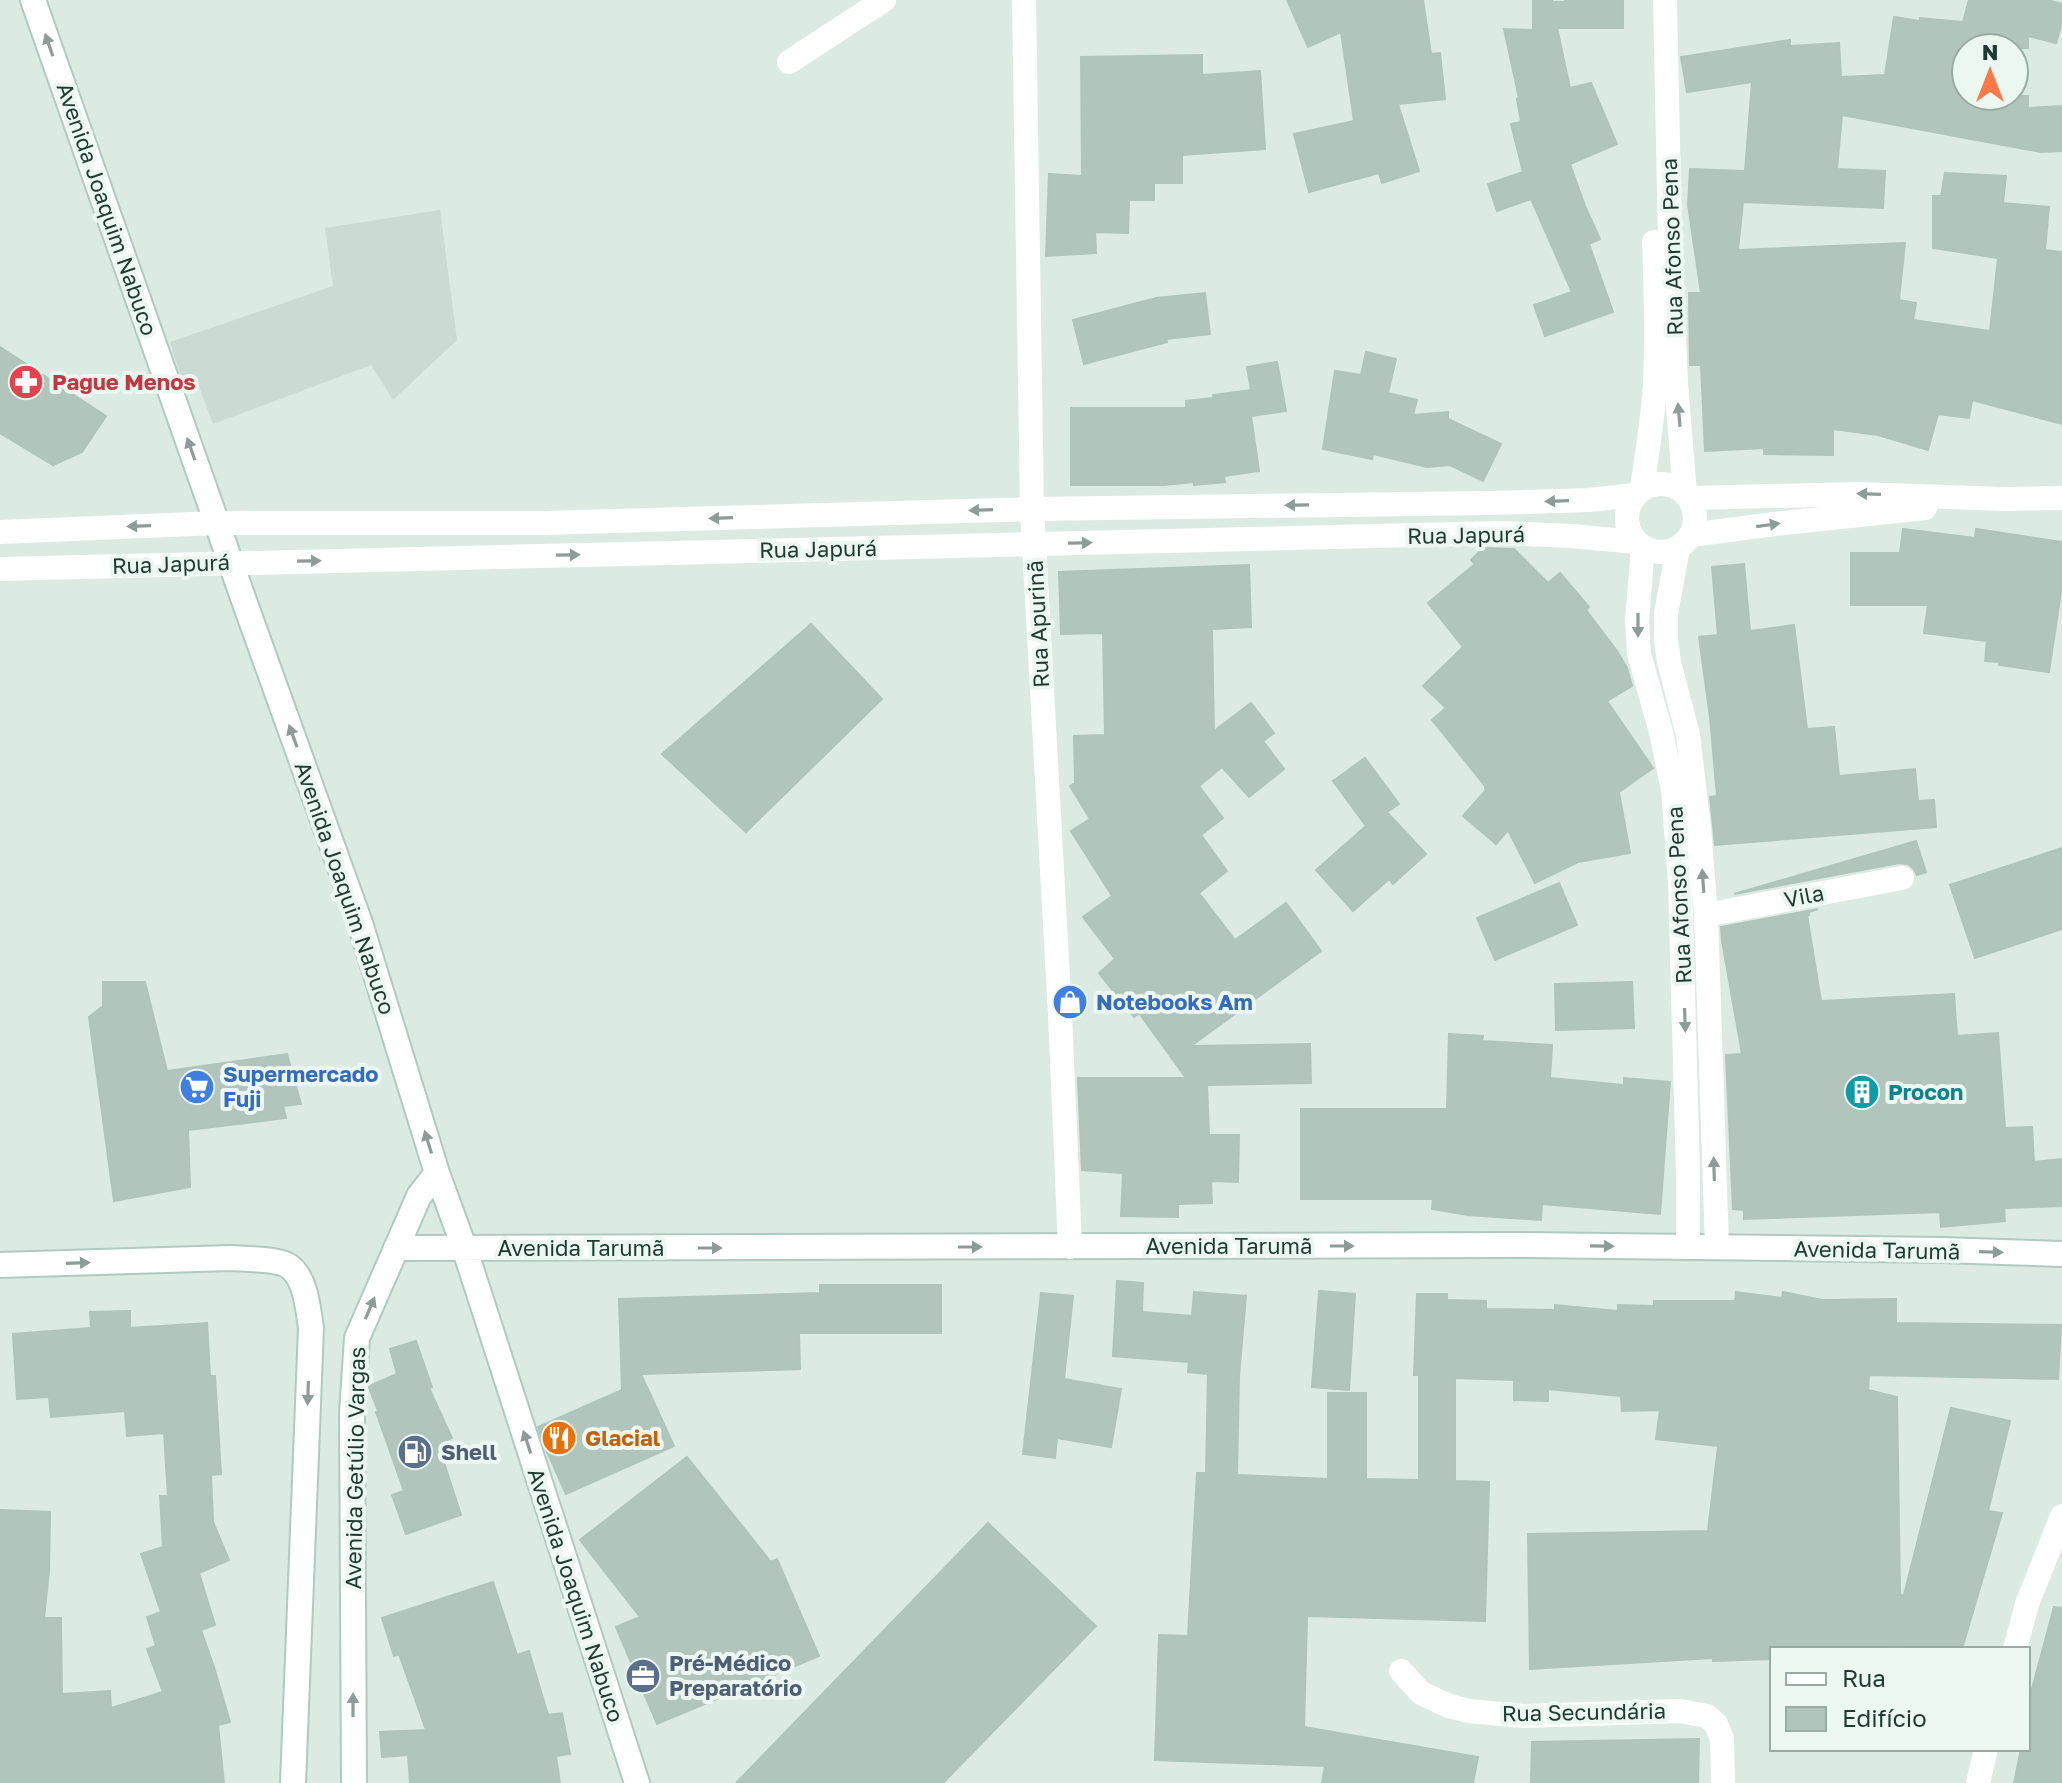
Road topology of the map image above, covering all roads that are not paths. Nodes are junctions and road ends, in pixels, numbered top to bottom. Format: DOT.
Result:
graph roads {
  1 [pos="33,0"];
  2 [pos="884,0"];
  3 [pos="1024,0"];
  4 [pos="1650,0"];
  5 [pos="1665,0"];
  6 [pos="789,62"];
  7 [pos="1639,492"];
  8 [pos="1688,495"];
  9 [pos="2062,498"];
  10 [pos="2003,499"];
  11 [pos="1032,509"];
  12 [pos="217,523"];
  13 [pos="0,532"];
  14 [pos="1684,542"];
  15 [pos="1033,544"];
  16 [pos="1640,545"];
  17 [pos="231,563"];
  18 [pos="0,569"];
  19 [pos="1684,790"];
  20 [pos="1902,878"];
  21 [pos="1706,915"];
  22 [pos="437,1173"];
  23 [pos="464,1247"];
  24 [pos="1070,1247"];
  25 [pos="1688,1247"];
  26 [pos="1717,1247"];
  27 [pos="396,1248"];
  28 [pos="2062,1254"];
  29 [pos="0,1265"];
  30 [pos="2062,1516"];
  31 [pos="2016,1647"];
  32 [pos="1401,1671"];
  33 [pos="1986,1751"];
  34 [pos="293,1783"];
  35 [pos="354,1783"];
  36 [pos="637,1783"];
  37 [pos="1723,1783"];
  38 [pos="1978,1783"];
  12 -- 1 [label="street, Avenida Joaquim Nabuco, one-way"];
  2 -- 6 [label="street"];
  3 -- 11 [label="street, Rua Apurinã"];
  4 -- 7 [label="street, Rua Afonso Pena"];
  8 -- 5 [label="street, Rua Afonso Pena, one-way"];
  7 -- 8 [label="street"];
  7 -- 11 [label="street, Rua Japurá, one-way"];
  7 -- 16 [label="street"];
  10 -- 8 [label="street, one-way"];
  8 -- 14 [label="street"];
  9 -- 10 [label="street"];
  14 -- 10 [label="street, one-way"];
  11 -- 12 [label="street, Rua Japurá, one-way"];
  11 -- 15 [label="street, Rua Apurinã"];
  12 -- 13 [label="street, Rua Japurá, one-way"];
  12 -- 17 [label="street, Avenida Joaquim Nabuco"];
  14 -- 16 [label="street"];
  14 -- 19 [label="street, Rua Afonso Pena"];
  15 -- 16 [label="street, Rua Japurá, one-way"];
  17 -- 15 [label="street, Rua Japurá, one-way"];
  15 -- 24 [label="street, Rua Apurinã"];
  16 -- 19 [label="street, Rua Afonso Pena, one-way"];
  17 -- 18 [label="street, Rua Japurá"];
  22 -- 17 [label="street, Avenida Joaquim Nabuco, one-way"];
  21 -- 19 [label="street, Rua Afonso Pena, one-way"];
  19 -- 25 [label="street, Rua Afonso Pena, one-way"];
  20 -- 21 [label="street, Vila"];
  26 -- 21 [label="street, Rua Afonso Pena, one-way"];
  22 -- 23 [label="street, Avenida Joaquim Nabuco"];
  22 -- 27 [label="street, Avenida Getúlio Vargas"];
  23 -- 24 [label="street, Avenida Tarumã, one-way"];
  23 -- 27 [label="street, Avenida Tarumã"];
  36 -- 23 [label="street, Avenida Joaquim Nabuco, one-way"];
  24 -- 25 [label="street, Avenida Tarumã, one-way"];
  25 -- 26 [label="street, Avenida Tarumã"];
  26 -- 28 [label="street, Avenida Tarumã, one-way"];
  35 -- 27 [label="street, Avenida Getúlio Vargas, one-way"];
  29 -- 34 [label="street, one-way"];
  30 -- 31 [label="street"];
  32 -- 37 [label="street, Rua Secundária"];
  33 -- 38 [label="street"];
}
